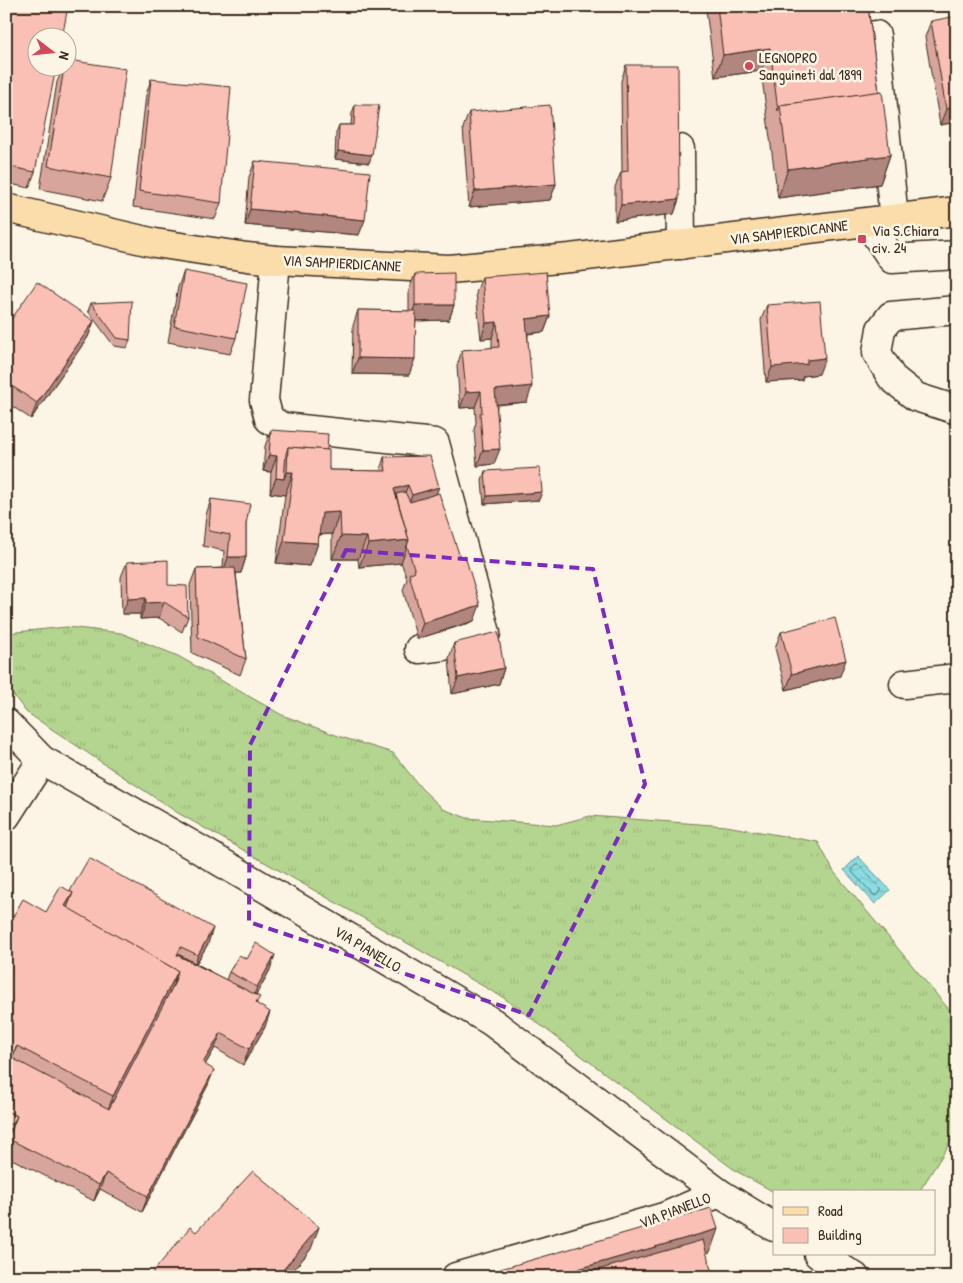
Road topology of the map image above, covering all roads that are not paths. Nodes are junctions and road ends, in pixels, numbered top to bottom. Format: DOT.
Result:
graph roads {
  1 [pos="876,36"];
  2 [pos="680,149"];
  3 [pos="6,208"];
  4 [pos="957,212"];
  5 [pos="881,221"];
  6 [pos="681,245"];
  7 [pos="957,257"];
  8 [pos="276,260"];
  9 [pos="957,310"];
  10 [pos="957,410"];
  11 [pos="419,649"];
  12 [pos="957,678"];
  13 [pos="904,684"];
  14 [pos="6,723"];
  15 [pos="42,760"];
  16 [pos="6,816"];
  17 [pos="720,1193"];
  18 [pos="773,1226"];
  19 [pos="456,1277"];
  1 -- 5 [label="street"];
  2 -- 6 [label="street"];
  3 -- 8 [label="main road, VIA SAMPIERDICANNE"];
  4 -- 5 [label="main road, VIA SAMPIERDICANNE"];
  5 -- 6 [label="main road, VIA SAMPIERDICANNE"];
  5 -- 7 [label="street"];
  6 -- 8 [label="main road, VIA SAMPIERDICANNE"];
  8 -- 11 [label="street"];
  9 -- 10 [label="street"];
  12 -- 13 [label="street"];
  14 -- 15 [label="street, VIA PIANELLO"];
  15 -- 16 [label="street"];
  15 -- 17 [label="street, VIA PIANELLO"];
  17 -- 18 [label="street, VIA PIANELLO"];
  17 -- 19 [label="street, VIA PIANELLO"];
}
